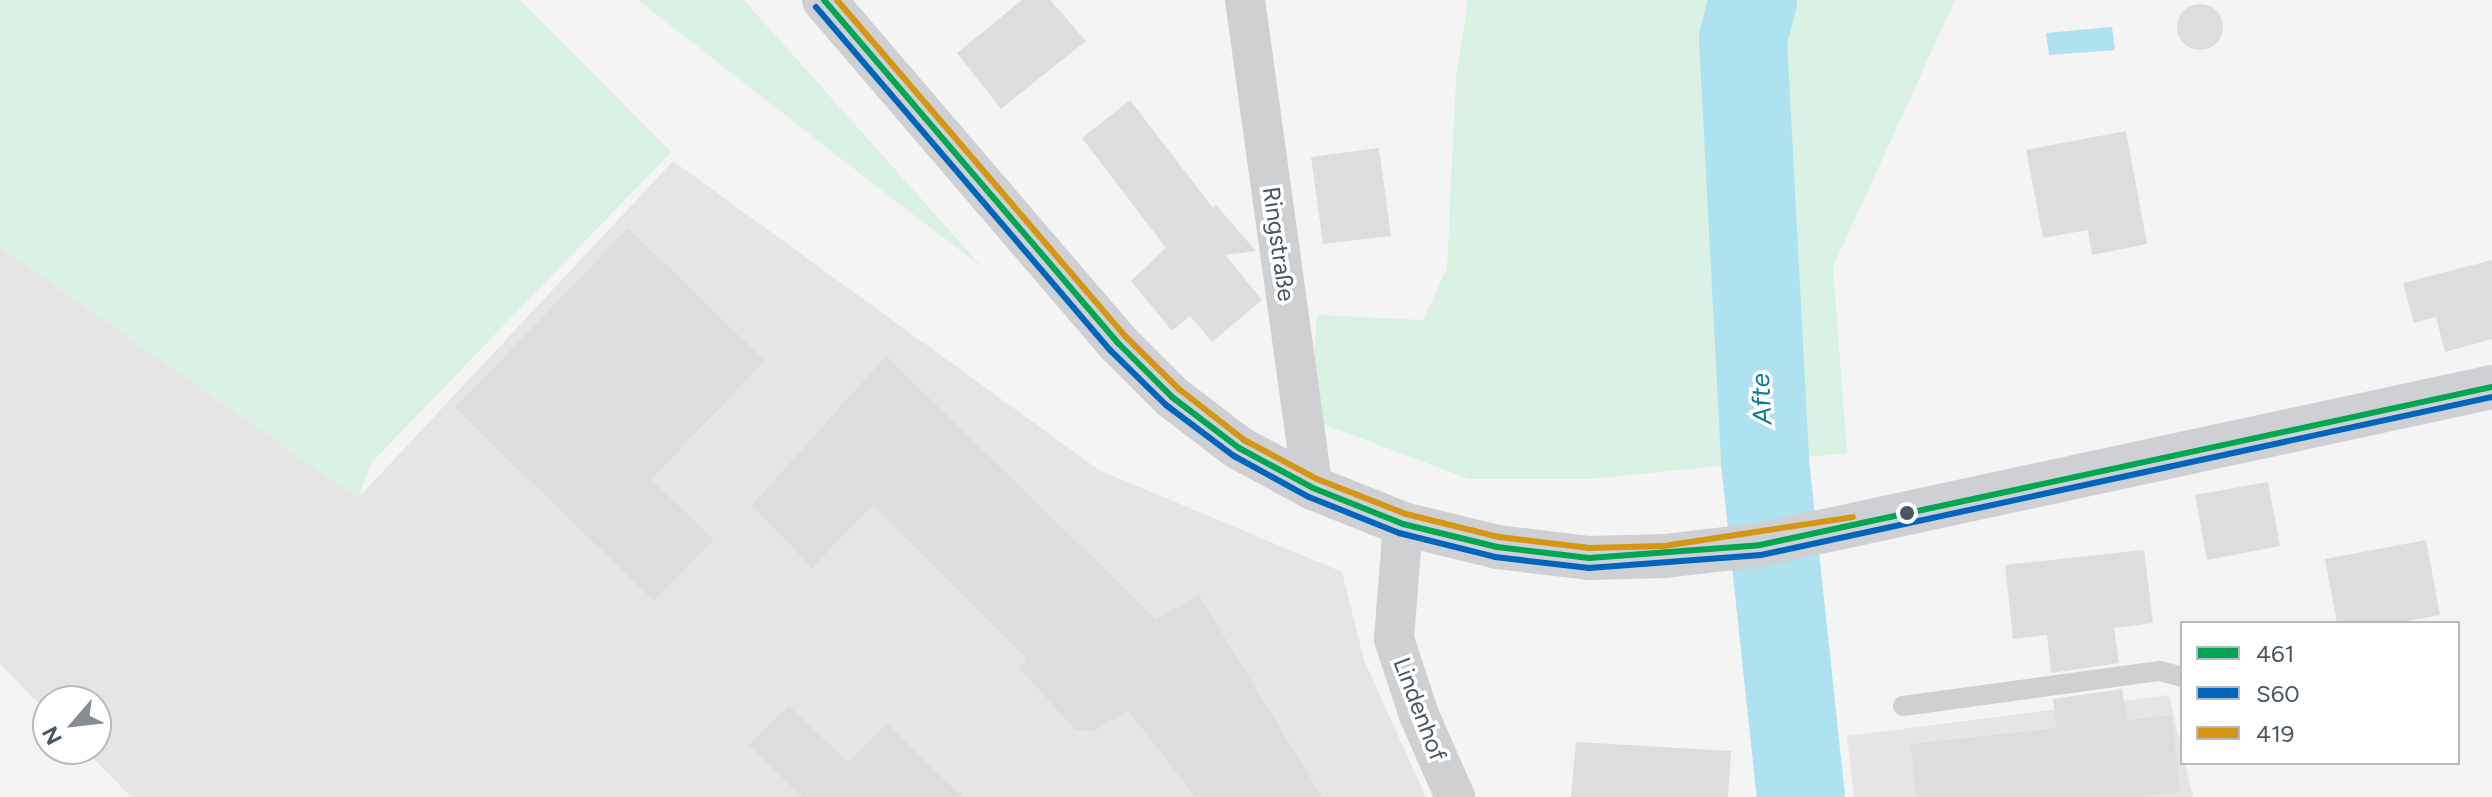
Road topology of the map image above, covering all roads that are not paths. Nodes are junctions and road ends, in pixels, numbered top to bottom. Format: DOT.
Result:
graph roads {
  1 [pos="824,0"];
  2 [pos="1245,0"];
  3 [pos="2492,387"];
  4 [pos="1313,488"];
  5 [pos="1403,524"];
  6 [pos="2180,676"];
  7 [pos="1903,706"];
  8 [pos="1455,797"];
  1 -- 4 [label="main road"];
  2 -- 4 [label="street, Ringstraße"];
  3 -- 5 [label="main road"];
  4 -- 5 [label="main road"];
  5 -- 8 [label="street, Lindenhof"];
  6 -- 7 [label="lane"];
}
